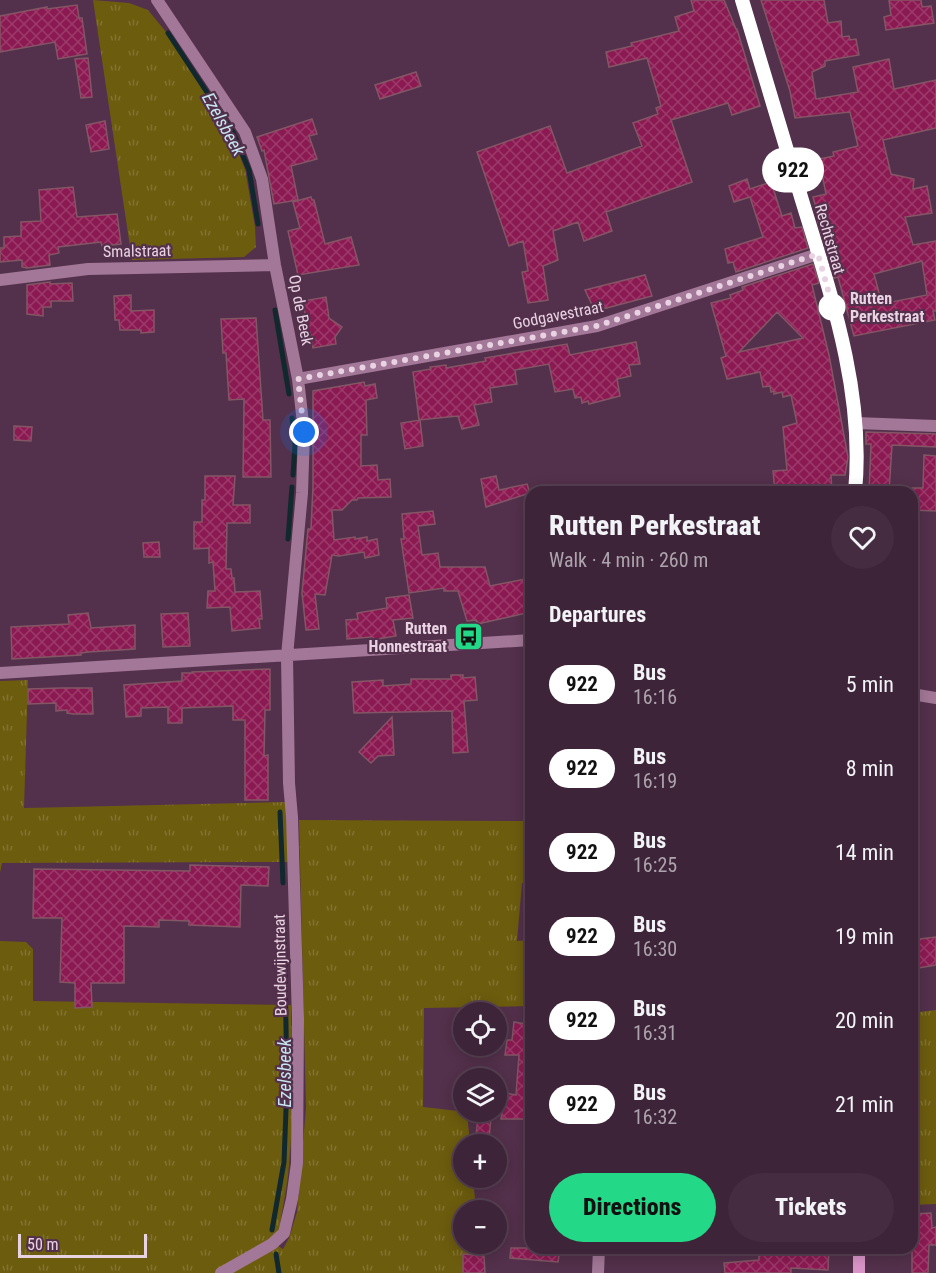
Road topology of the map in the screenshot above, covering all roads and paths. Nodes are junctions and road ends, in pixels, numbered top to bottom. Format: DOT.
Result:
graph roads {
  1 [pos="157,0"];
  2 [pos="742,0"];
  3 [pos="818,254"];
  4 [pos="275,265"];
  5 [pos="0,280"];
  6 [pos="298,379"];
  7 [pos="856,423"];
  8 [pos="936,426"];
  9 [pos="856,486"];
  10 [pos="525,640"];
  11 [pos="287,656"];
  12 [pos="0,673"];
  13 [pos="918,695"];
  14 [pos="936,698"];
  15 [pos="599,1254"];
  16 [pos="859,1254"];
  17 [pos="221,1273"];
  18 [pos="598,1273"];
  19 [pos="859,1273"];
  1 -- 4 [label="street, Op de Beek"];
  2 -- 3 [label="street, Rechtstraat"];
  3 -- 6 [label="street, Godgavestraat"];
  3 -- 7 [label="street, Rechtstraat"];
  4 -- 5 [label="street, Smalstraat"];
  4 -- 6 [label="street, Op de Beek"];
  6 -- 11 [label="street, Op de Beek"];
  7 -- 8 [label="street"];
  7 -- 9 [label="street, Rechtstraat"];
  10 -- 11 [label="street"];
  11 -- 12 [label="street"];
  11 -- 17 [label="street, Boudewijnstraat"];
  13 -- 14 [label="street"];
  15 -- 18 [label="street"];
  16 -- 19 [label="street"];
}
